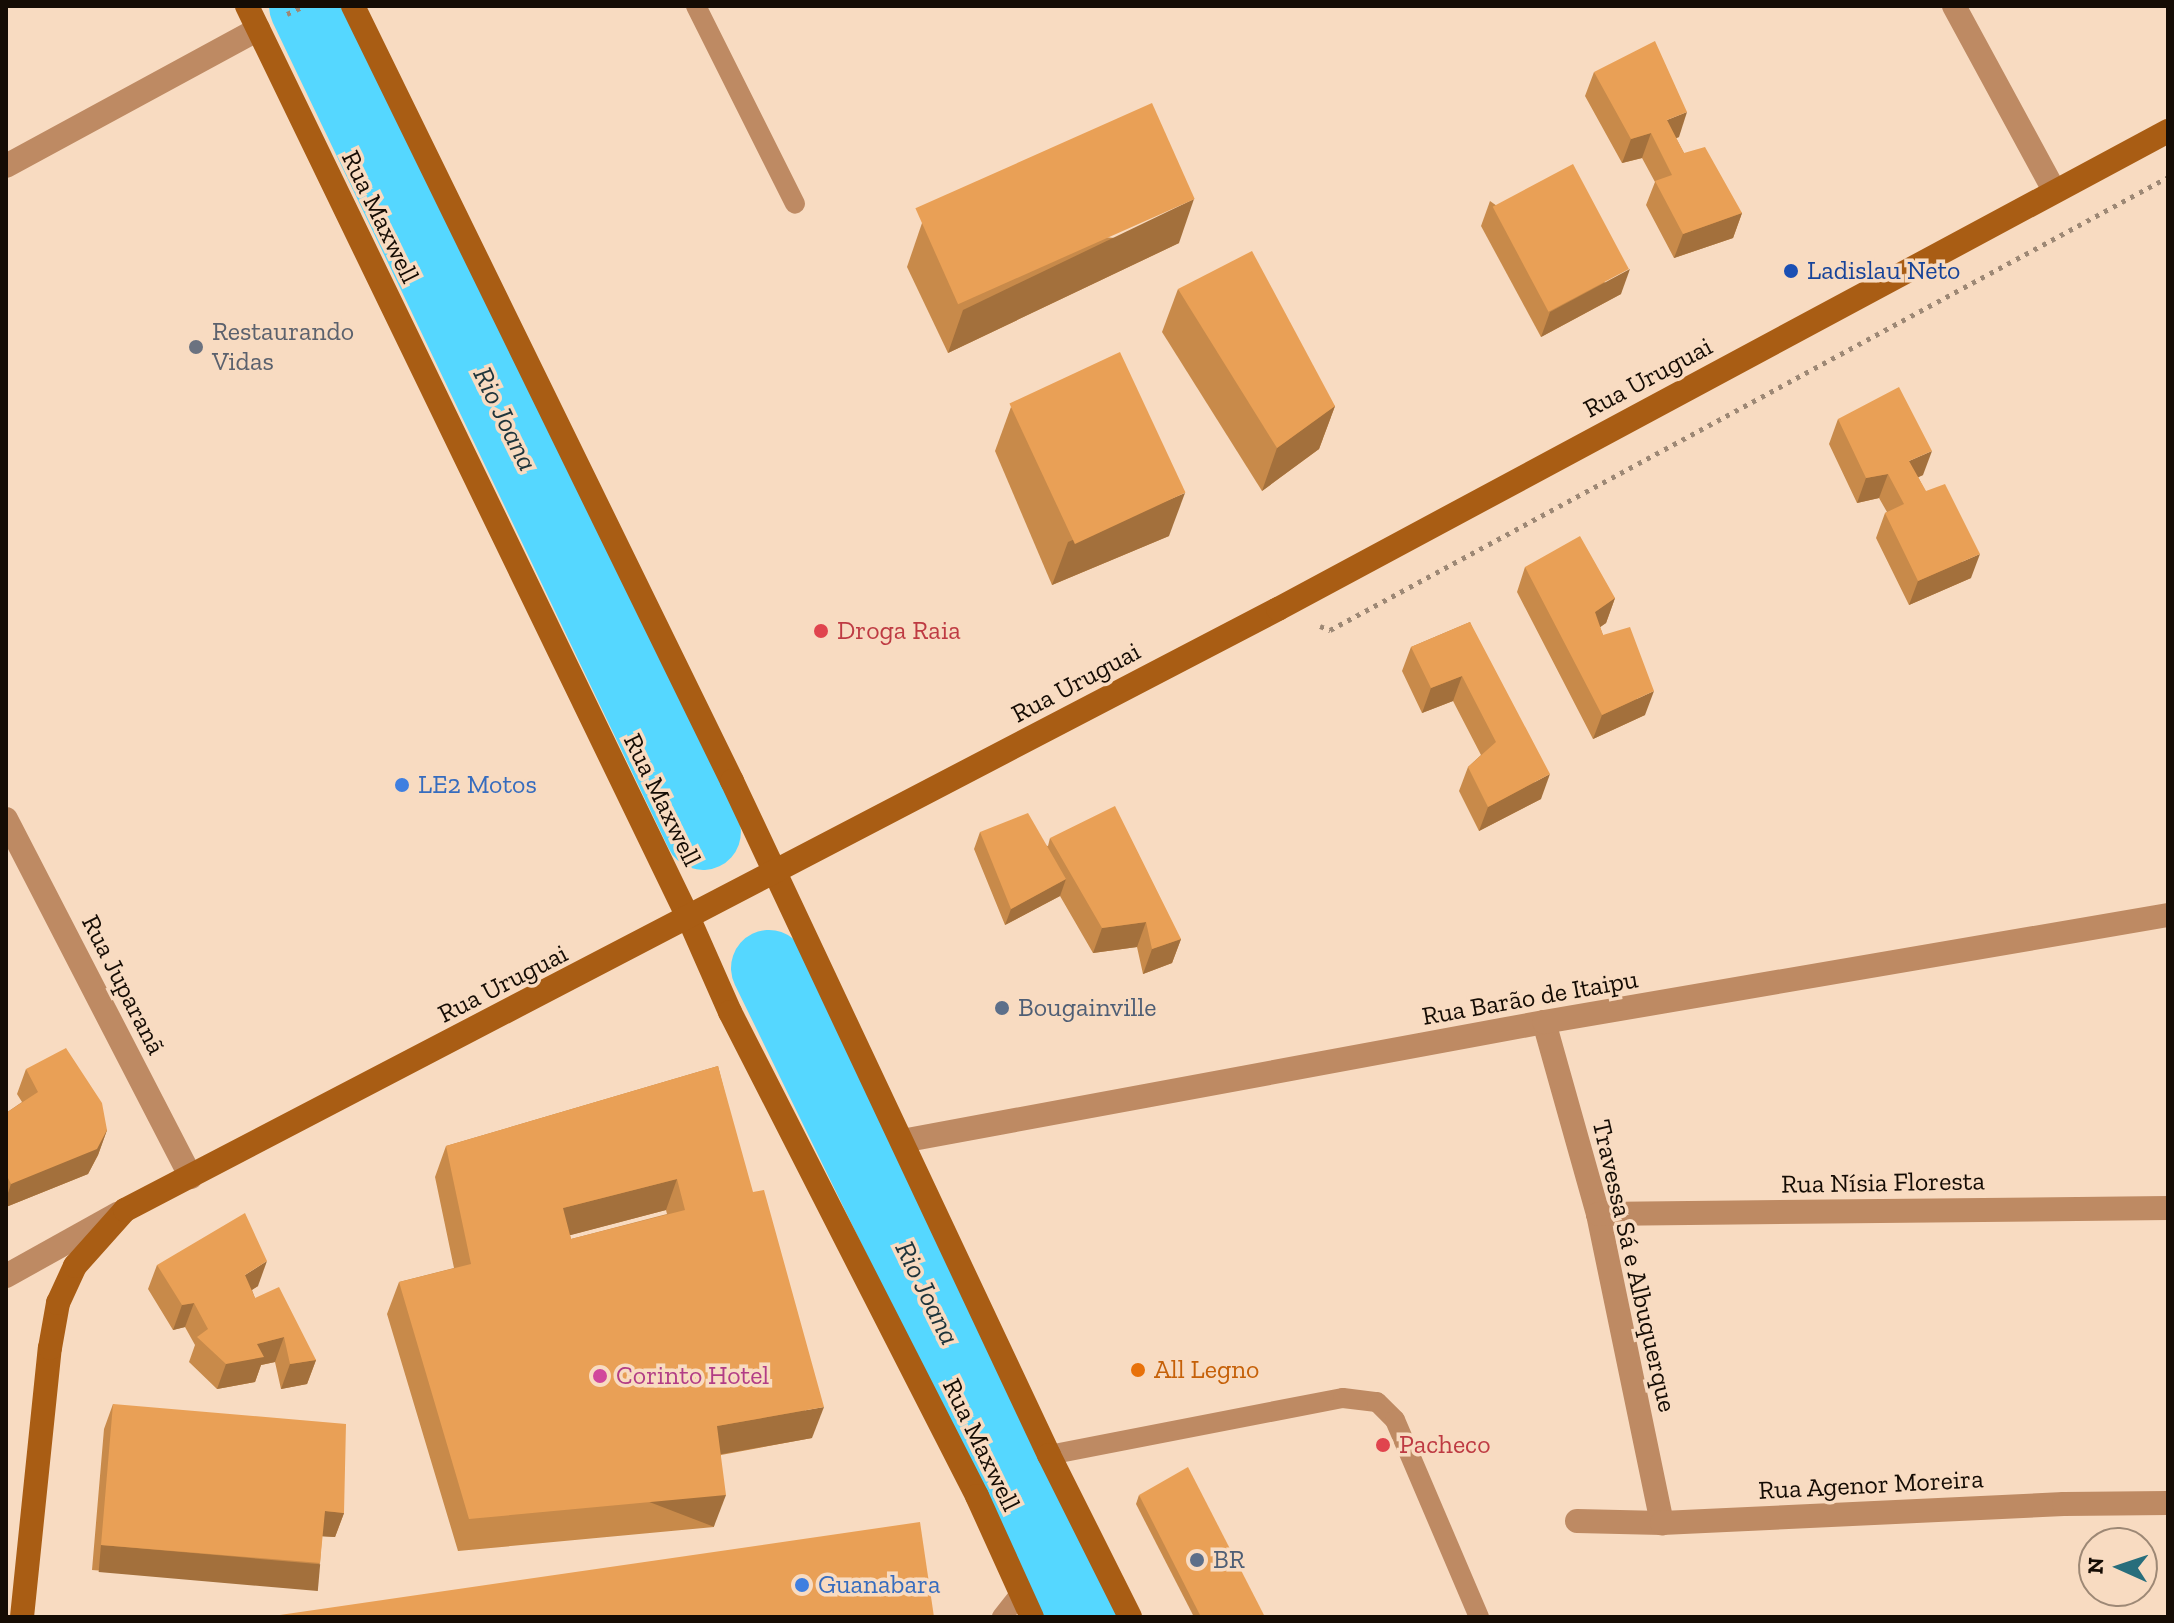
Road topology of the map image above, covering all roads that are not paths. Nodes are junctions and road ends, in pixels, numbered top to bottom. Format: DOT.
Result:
graph roads {
  1 [pos="247,6"];
  2 [pos="353,6"];
  3 [pos="696,6"];
  4 [pos="1954,6"];
  5 [pos="258,29"];
  6 [pos="2168,131"];
  7 [pos="6,166"];
  8 [pos="2054,190"];
  9 [pos="795,204"];
  10 [pos="6,819"];
  11 [pos="775,872"];
  12 [pos="2168,915"];
  13 [pos="689,919"];
  14 [pos="1544,1022"];
  15 [pos="902,1141"];
  16 [pos="191,1177"];
  17 [pos="2168,1208"];
  18 [pos="125,1210"];
  19 [pos="1598,1214"];
  20 [pos="6,1276"];
  21 [pos="1049,1455"];
  22 [pos="2168,1503"];
  23 [pos="1577,1521"];
  24 [pos="1662,1523"];
  25 [pos="1021,1593"];
  26 [pos="22,1617"];
  27 [pos="1002,1617"];
  28 [pos="1032,1617"];
  29 [pos="1130,1617"];
  30 [pos="1479,1617"];
  1 -- 5 [label="main road, Rua Maxwell"];
  2 -- 11 [label="main road"];
  3 -- 9 [label="lane"];
  4 -- 8 [label="street"];
  5 -- 7 [label="street"];
  5 -- 13 [label="main road, Rua Maxwell"];
  6 -- 8 [label="main road, Rua Uruguai"];
  8 -- 11 [label="main road, Rua Uruguai"];
  10 -- 16 [label="street, Rua Juparanã"];
  11 -- 13 [label="main road, Rua Uruguai"];
  11 -- 15 [label="main road"];
  12 -- 14 [label="street, Rua Barão de Itaipu"];
  13 -- 16 [label="main road, Rua Uruguai"];
  13 -- 25 [label="main road, Rua Maxwell"];
  14 -- 15 [label="street, Rua Barão de Itaipu"];
  14 -- 19 [label="street, Travessa Sá e Albuquerque"];
  15 -- 21 [label="main road"];
  16 -- 18 [label="main road, Rua Uruguai"];
  17 -- 19 [label="street, Rua Nísia Floresta"];
  18 -- 20 [label="street, Rua Uruguai"];
  18 -- 26 [label="main road"];
  19 -- 24 [label="street, Travessa Sá e Albuquerque"];
  21 -- 29 [label="main road"];
  21 -- 30 [label="lane"];
  22 -- 24 [label="street, Rua Agenor Moreira"];
  23 -- 24 [label="street, Rua Agenor Moreira"];
  25 -- 27 [label="lane"];
  25 -- 28 [label="main road, Rua Maxwell"];
}
